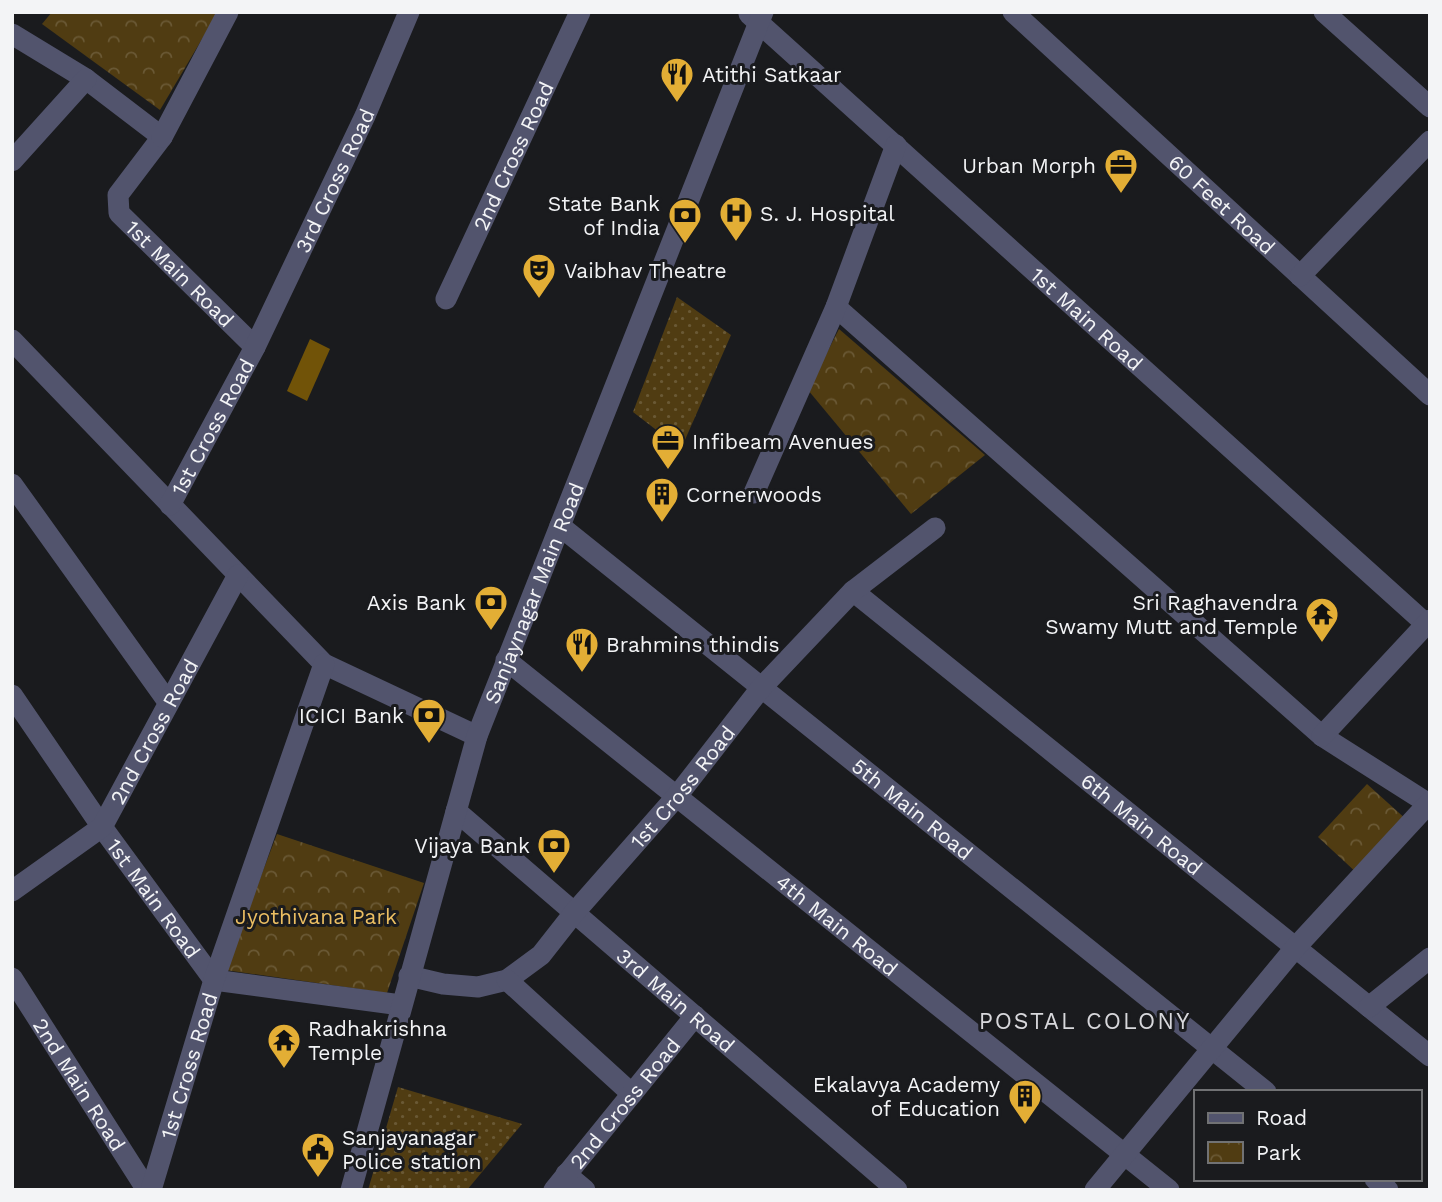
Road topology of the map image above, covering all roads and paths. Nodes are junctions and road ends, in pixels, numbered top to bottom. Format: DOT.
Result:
graph roads {
  1 [pos="228,12"];
  2 [pos="409,12"];
  3 [pos="580,12"];
  4 [pos="1013,12"];
  5 [pos="1324,12"];
  6 [pos="1354,12"];
  7 [pos="757,16"];
  8 [pos="1346,33"];
  9 [pos="12,34"];
  10 [pos="86,79"];
  11 [pos="1430,107"];
  12 [pos="162,137"];
  13 [pos="1430,141"];
  14 [pos="896,145"];
  15 [pos="12,161"];
  16 [pos="1300,276"];
  17 [pos="446,299"];
  18 [pos="836,307"];
  19 [pos="12,340"];
  20 [pos="255,347"];
  21 [pos="1430,396"];
  22 [pos="12,484"];
  23 [pos="754,494"];
  24 [pos="170,505"];
  25 [pos="560,526"];
  26 [pos="935,527"];
  27 [pos="238,575"];
  28 [pos="853,591"];
  29 [pos="1428,622"];
  30 [pos="506,660"];
  31 [pos="324,664"];
  32 [pos="761,688"];
  33 [pos="12,695"];
  34 [pos="168,702"];
  35 [pos="477,736"];
  36 [pos="1322,736"];
  37 [pos="677,796"];
  38 [pos="1429,803"];
  39 [pos="456,811"];
  40 [pos="102,827"];
  41 [pos="12,891"];
  42 [pos="574,913"];
  43 [pos="1295,948"];
  44 [pos="1430,958"];
  45 [pos="410,976"];
  46 [pos="12,978"];
  47 [pos="214,980"];
  48 [pos="507,980"];
  49 [pos="401,1005"];
  50 [pos="1369,1007"];
  51 [pos="695,1016"];
  52 [pos="1212,1049"];
  53 [pos="1430,1056"];
  54 [pos="1263,1090"];
  55 [pos="632,1094"];
  56 [pos="1125,1154"];
  57 [pos="560,1182"];
  58 [pos="353,1189"];
  59 [pos="149,1190"];
  60 [pos="585,1190"];
  61 [pos="897,1190"];
  62 [pos="1095,1190"];
  63 [pos="1168,1190"];
  1 -- 12 [label="street, 1st Main Road"];
  2 -- 20 [label="street, 3rd Cross Road"];
  3 -- 17 [label="street, 2nd Cross Road"];
  4 -- 16 [label="street, 60 Feet Road"];
  5 -- 8 [label="street"];
  6 -- 8 [label="street"];
  7 -- 14 [label="street, 1st Main Road"];
  7 -- 25 [label="street, Sanjaynagar Main Road"];
  8 -- 11 [label="street"];
  9 -- 10 [label="street"];
  10 -- 12 [label="street"];
  10 -- 15 [label="street"];
  12 -- 20 [label="street, 1st Main Road"];
  13 -- 16 [label="street"];
  14 -- 18 [label="street"];
  14 -- 29 [label="street, 1st Main Road"];
  16 -- 21 [label="street, 60 Feet Road"];
  18 -- 23 [label="street"];
  18 -- 36 [label="street"];
  19 -- 24 [label="street"];
  20 -- 24 [label="street, 1st Cross Road"];
  22 -- 34 [label="street"];
  24 -- 27 [label="street"];
  25 -- 30 [label="street, Sanjaynagar Main Road"];
  25 -- 32 [label="street, 5th Main Road"];
  26 -- 28 [label="street, 1st Cross Road"];
  27 -- 31 [label="street"];
  27 -- 34 [label="street, 2nd Cross Road"];
  28 -- 32 [label="street, 1st Cross Road"];
  28 -- 43 [label="street, 6th Main Road"];
  29 -- 36 [label="street"];
  30 -- 35 [label="street, Sanjaynagar Main Road"];
  30 -- 37 [label="street, 4th Main Road"];
  31 -- 35 [label="street"];
  31 -- 47 [label="street, 1st Cross Road"];
  32 -- 37 [label="street, 1st Cross Road"];
  32 -- 52 [label="street, 5th Main Road"];
  33 -- 40 [label="street, 1st Main Road"];
  34 -- 40 [label="street, 2nd Cross Road"];
  35 -- 39 [label="street, Sanjaynagar Main Road"];
  36 -- 38 [label="street"];
  37 -- 42 [label="street, 1st Cross Road"];
  37 -- 56 [label="street, 4th Main Road"];
  38 -- 43 [label="street"];
  39 -- 42 [label="street, 3rd Main Road"];
  39 -- 45 [label="street, Sanjaynagar Main Road"];
  40 -- 41 [label="street, 2nd Cross Road"];
  40 -- 47 [label="street, 1st Main Road"];
  42 -- 48 [label="street, 1st Cross Road"];
  42 -- 51 [label="street, 3rd Main Road"];
  43 -- 50 [label="street, 6th Main Road"];
  43 -- 52 [label="street"];
  44 -- 50 [label="street"];
  45 -- 48 [label="street, 1st Cross Road"];
  45 -- 49 [label="street, Sanjaynagar Main Road"];
  46 -- 59 [label="street, 2nd Main Road"];
  47 -- 49 [label="street, 1st Main Road"];
  47 -- 59 [label="street, 1st Cross Road"];
  48 -- 55 [label="street"];
  49 -- 58 [label="street, Sanjaynagar Main Road"];
  50 -- 53 [label="street, 6th Main Road"];
  51 -- 55 [label="street, 2nd Cross Road"];
  51 -- 61 [label="street, 3rd Main Road"];
  52 -- 54 [label="street, 5th Main Road"];
  52 -- 56 [label="street"];
  55 -- 57 [label="street, 2nd Cross Road"];
  56 -- 62 [label="street"];
  56 -- 63 [label="street, 4th Main Road"];
  57 -- 60 [label="street"];
}
